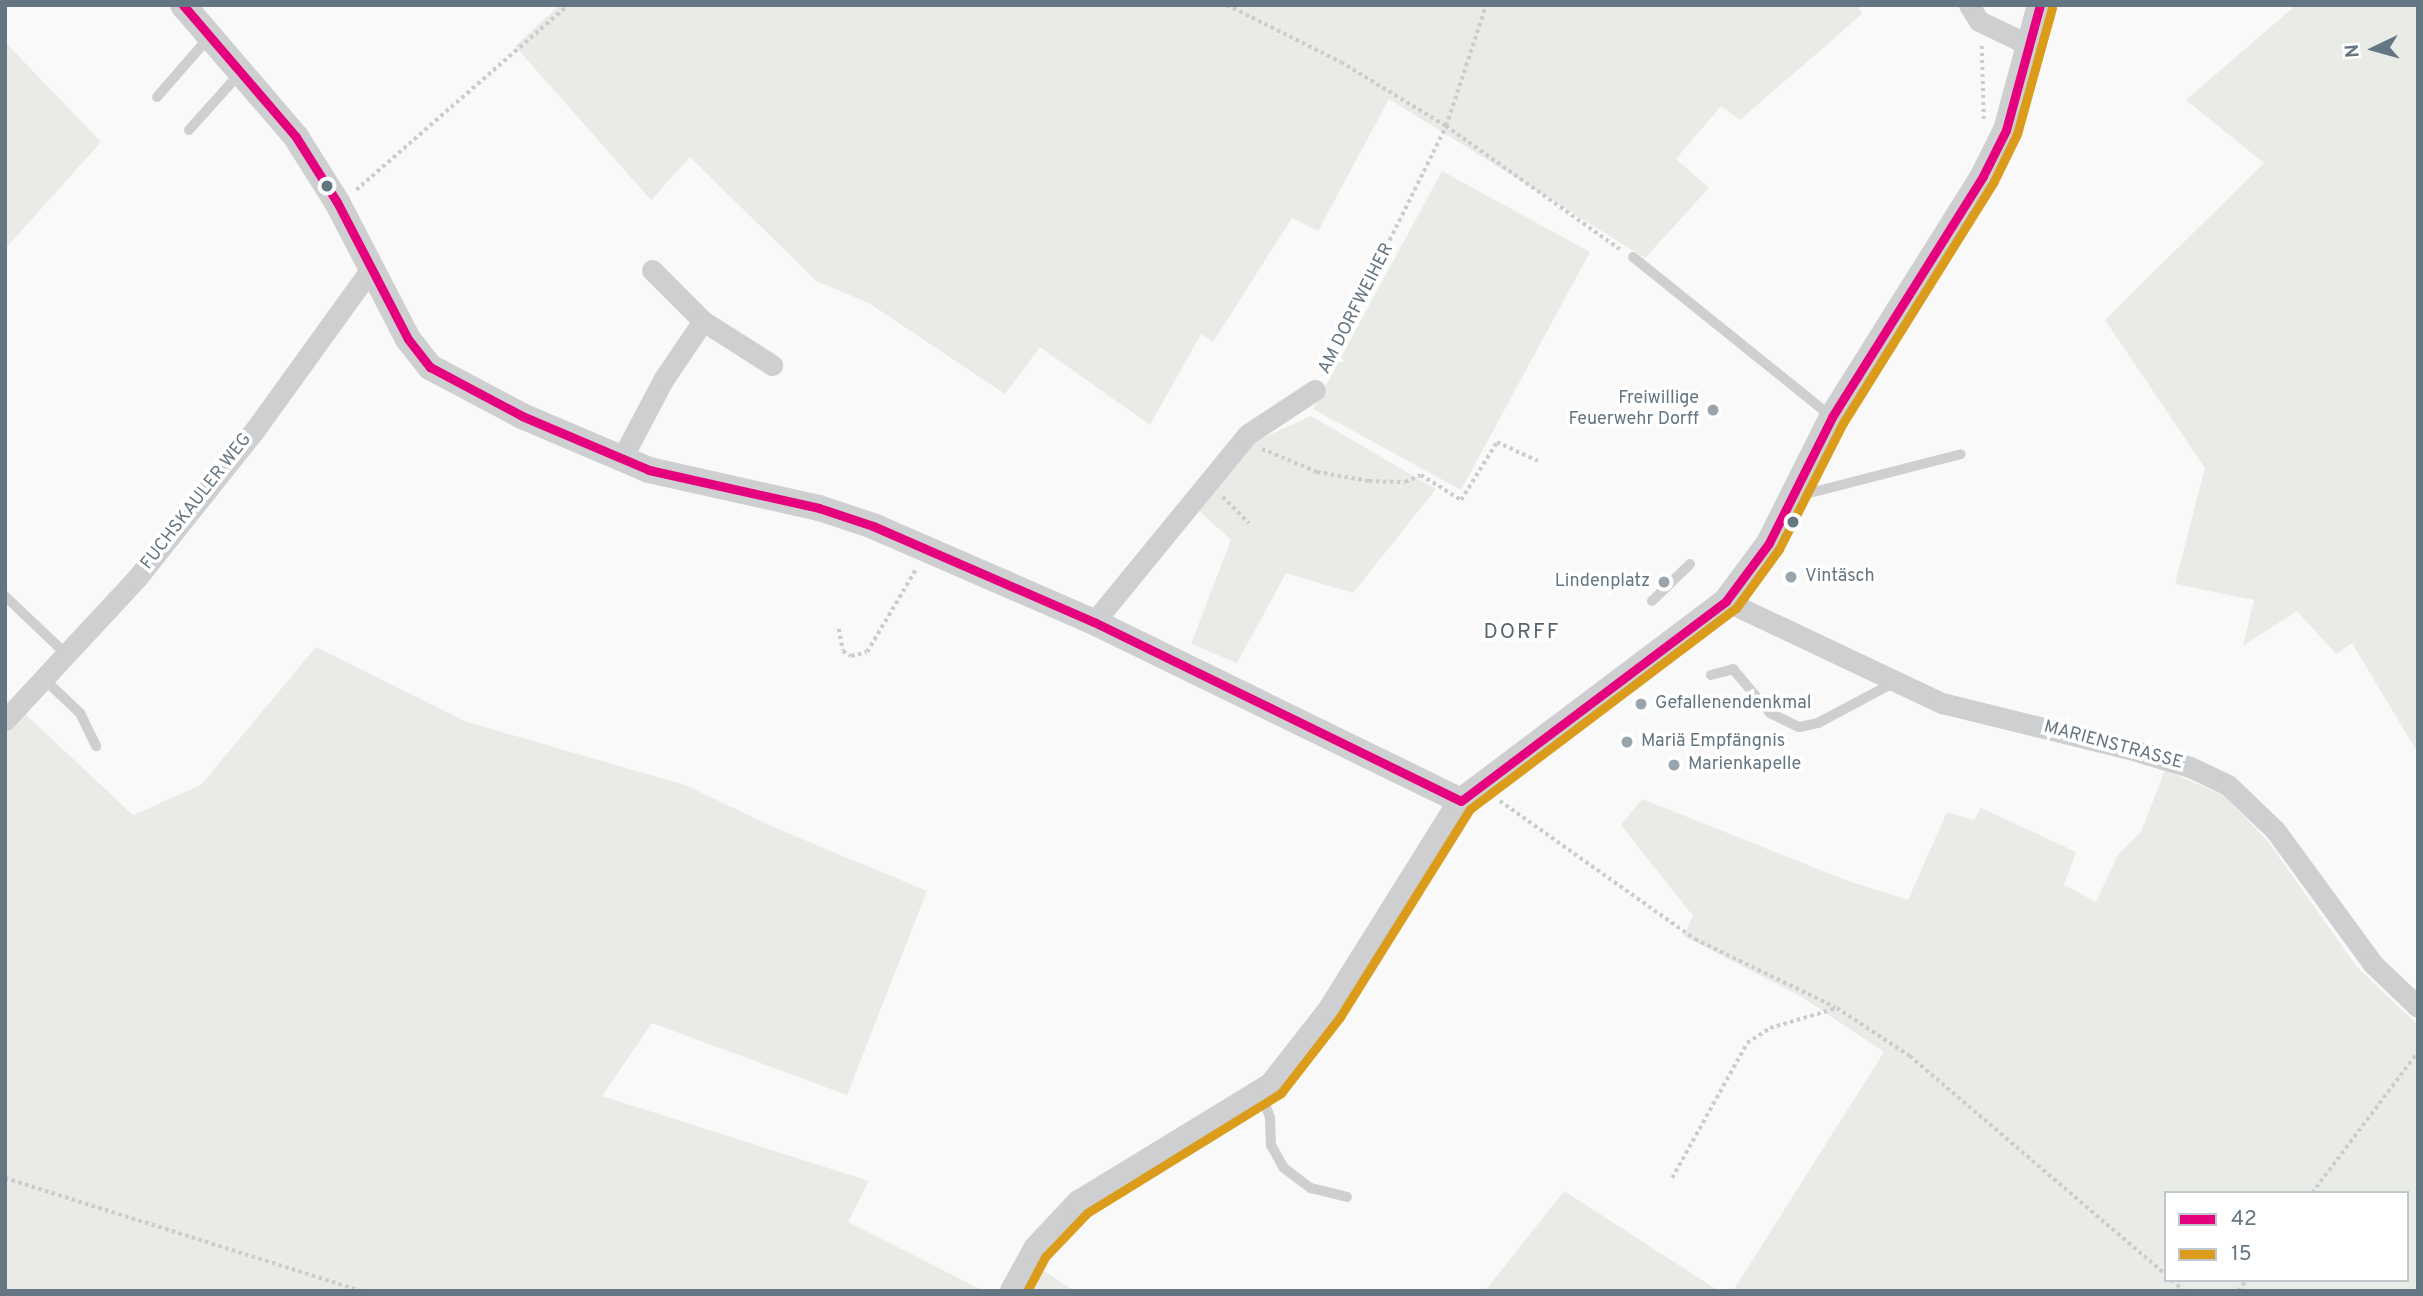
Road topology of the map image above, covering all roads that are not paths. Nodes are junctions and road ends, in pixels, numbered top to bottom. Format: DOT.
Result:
graph roads {
  1 [pos="183,5"];
  2 [pos="2040,5"];
  3 [pos="1970,8"];
  4 [pos="212,34"];
  5 [pos="2029,45"];
  6 [pos="243,69"];
  7 [pos="157,97"];
  8 [pos="189,130"];
  9 [pos="1633,257"];
  10 [pos="371,269"];
  11 [pos="652,270"];
  12 [pos="703,321"];
  13 [pos="772,365"];
  14 [pos="1315,390"];
  15 [pos="1832,417"];
  16 [pos="1961,454"];
  17 [pos="621,460"];
  18 [pos="1791,498"];
  19 [pos="1690,564"];
  20 [pos="5,596"];
  21 [pos="1651,601"];
  22 [pos="1726,601"];
  23 [pos="1094,622"];
  24 [pos="66,654"];
  25 [pos="1711,675"];
  26 [pos="44,679"];
  27 [pos="1895,682"];
  28 [pos="5,720"];
  29 [pos="96,746"];
  30 [pos="1470,793"];
  31 [pos="2418,1007"];
  32 [pos="1261,1094"];
  33 [pos="1347,1197"];
  34 [pos="1013,1291"];
  1 -- 4 [label="street"];
  2 -- 5 [label="street"];
  3 -- 5 [label="street"];
  4 -- 6 [label="street"];
  4 -- 7 [label="lane"];
  5 -- 15 [label="street"];
  6 -- 8 [label="lane"];
  6 -- 10 [label="street"];
  9 -- 15 [label="lane"];
  10 -- 17 [label="street"];
  10 -- 24 [label="street, FUCHSKAULER WEG"];
  11 -- 12 [label="street"];
  12 -- 13 [label="street"];
  12 -- 17 [label="street"];
  14 -- 23 [label="street, AM DORFWEIHER"];
  15 -- 18 [label="street"];
  16 -- 18 [label="lane"];
  17 -- 23 [label="street"];
  18 -- 22 [label="street"];
  19 -- 21 [label="lane"];
  20 -- 24 [label="lane"];
  22 -- 27 [label="street, MARIENSTRASSE"];
  22 -- 30 [label="street"];
  23 -- 30 [label="street"];
  24 -- 26 [label="street, FUCHSKAULER WEG"];
  25 -- 27 [label="lane"];
  26 -- 28 [label="street, FUCHSKAULER WEG"];
  26 -- 29 [label="lane"];
  27 -- 31 [label="street, MARIENSTRASSE"];
  30 -- 32 [label="street"];
  32 -- 33 [label="lane"];
  32 -- 34 [label="street"];
}
